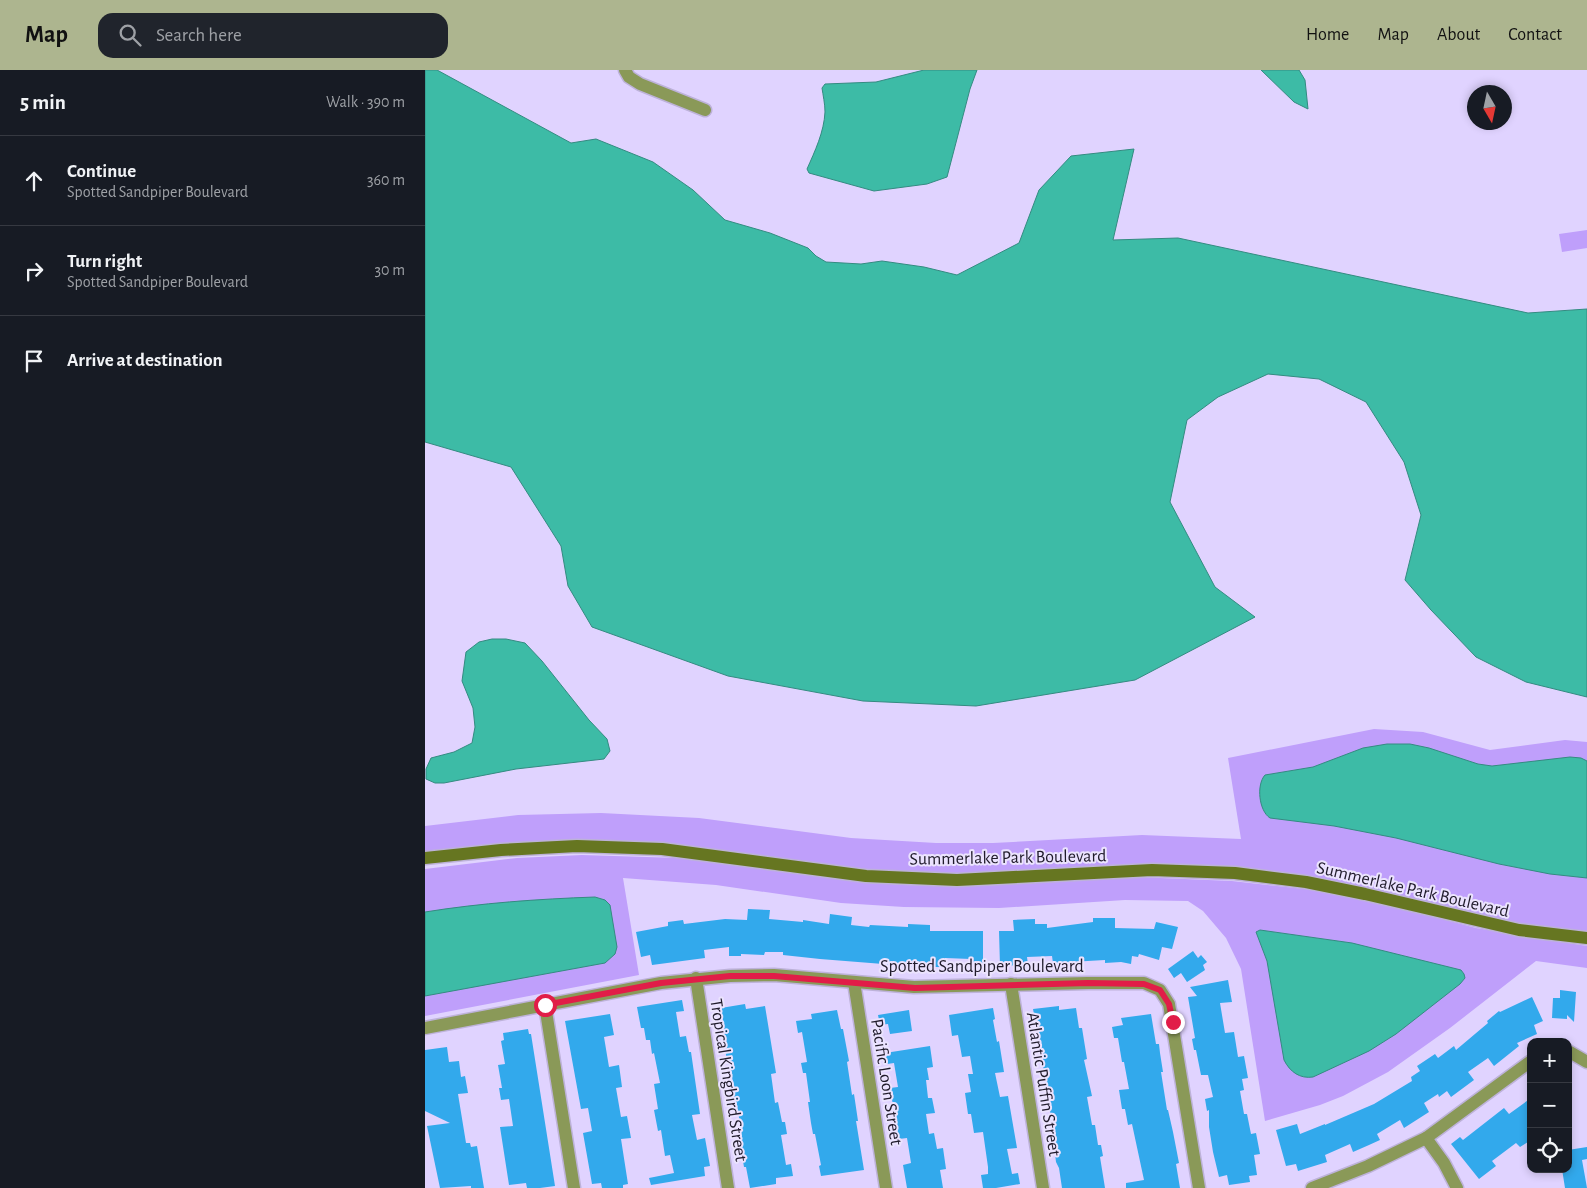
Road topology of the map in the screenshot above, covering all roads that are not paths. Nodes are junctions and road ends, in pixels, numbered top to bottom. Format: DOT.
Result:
graph roads {
  1 [pos="625,70"];
  2 [pos="705,110"];
  3 [pos="425,858"];
  4 [pos="1587,938"];
  5 [pos="695,978"];
  6 [pos="854,982"];
  7 [pos="1011,984"];
  8 [pos="545,1005"];
  9 [pos="425,1028"];
  10 [pos="1572,1053"];
  11 [pos="1587,1062"];
  12 [pos="1527,1064"];
  13 [pos="1426,1138"];
  14 [pos="574,1188"];
  15 [pos="727,1188"];
  16 [pos="886,1188"];
  17 [pos="1043,1188"];
  18 [pos="1199,1188"];
  19 [pos="1312,1188"];
  20 [pos="1457,1188"];
  1 -- 2 [label="street"];
  3 -- 4 [label="main road, Summerlake Park Boulevard"];
  5 -- 6 [label="street, Spotted Sandpiper Boulevard"];
  5 -- 8 [label="street, Spotted Sandpiper Boulevard"];
  5 -- 15 [label="street, Tropical Kingbird Street"];
  6 -- 7 [label="street, Spotted Sandpiper Boulevard"];
  6 -- 16 [label="street, Pacific Loon Street"];
  7 -- 17 [label="street, Atlantic Puffin Street"];
  7 -- 18 [label="street, Spotted Sandpiper Boulevard"];
  8 -- 9 [label="street, Spotted Sandpiper Boulevard"];
  8 -- 14 [label="street"];
  10 -- 11 [label="street"];
  12 -- 13 [label="street"];
  13 -- 19 [label="street"];
  13 -- 20 [label="street"];
}
